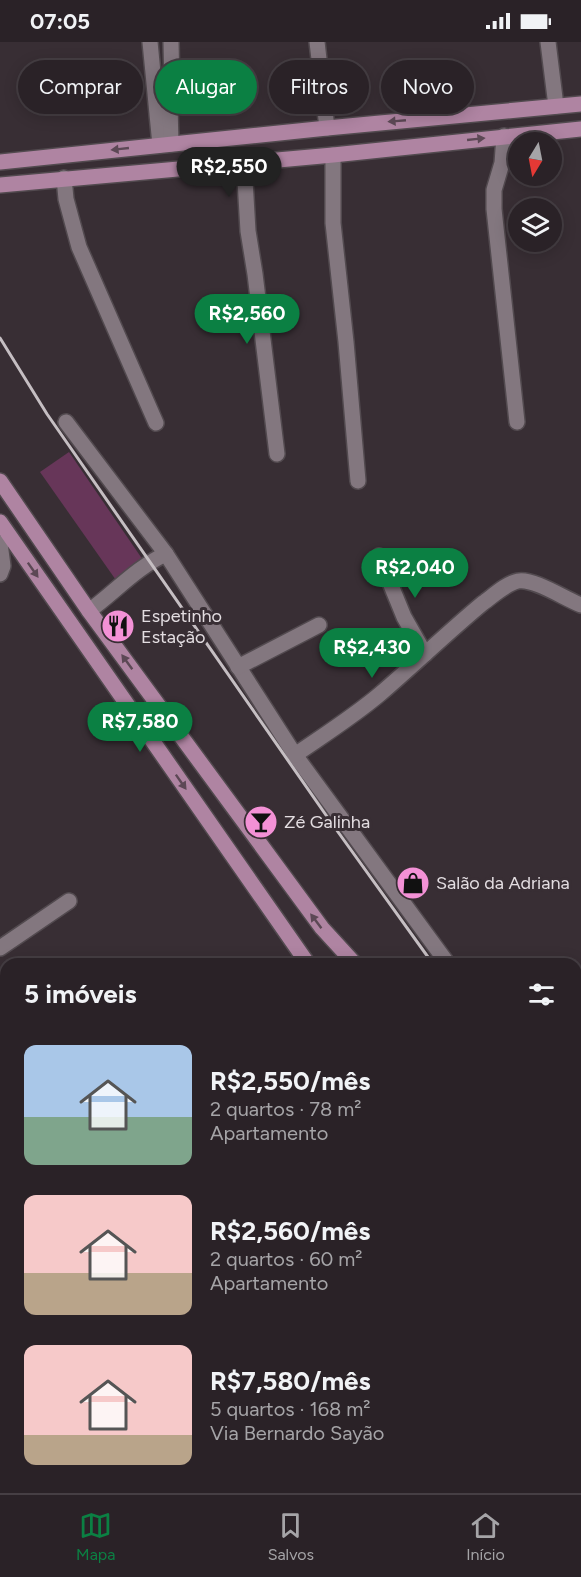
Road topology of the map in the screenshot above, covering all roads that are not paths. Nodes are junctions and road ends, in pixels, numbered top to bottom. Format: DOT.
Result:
graph roads {
  1 [pos="150,42"];
  2 [pos="171,42"];
  3 [pos="317,42"];
  4 [pos="548,42"];
  5 [pos="171,60"];
  6 [pos="155,85"];
  7 [pos="581,104"];
  8 [pos="556,106"];
  9 [pos="160,114"];
  10 [pos="169,114"];
  11 [pos="327,128"];
  12 [pos="581,129"];
  13 [pos="504,136"];
  14 [pos="166,144"];
  15 [pos="333,155"];
  16 [pos="0,162"];
  17 [pos="244,163"];
  18 [pos="64,178"];
  19 [pos="0,185"];
  20 [pos="66,422"];
  21 [pos="517,422"];
  22 [pos="156,423"];
  23 [pos="278,454"];
  24 [pos="358,481"];
  25 [pos="0,482"];
  26 [pos="0,522"];
  27 [pos="0,543"];
  28 [pos="166,554"];
  29 [pos="379,556"];
  30 [pos="0,574"];
  31 [pos="581,605"];
  32 [pos="89,611"];
  33 [pos="319,625"];
  34 [pos="424,654"];
  35 [pos="238,667"];
  36 [pos="295,754"];
  37 [pos="69,901"];
  38 [pos="0,948"];
  39 [pos="304,958"];
  40 [pos="350,958"];
  41 [pos="444,958"];
  1 -- 6 [label="street"];
  2 -- 5 [label="street"];
  3 -- 11 [label="street"];
  4 -- 8 [label="street"];
  7 -- 8 [label="main road"];
  8 -- 11 [label="main road, one-way"];
  9 -- 14 [label="street"];
  10 -- 14 [label="street"];
  11 -- 14 [label="main road"];
  12 -- 13 [label="main road"];
  15 -- 13 [label="main road, one-way"];
  13 -- 21 [label="street"];
  14 -- 16 [label="main road, one-way"];
  15 -- 17 [label="main road"];
  15 -- 24 [label="street"];
  17 -- 18 [label="main road"];
  17 -- 23 [label="street"];
  18 -- 19 [label="main road"];
  18 -- 22 [label="street"];
  20 -- 28 [label="street"];
  25 -- 32 [label="main road"];
  26 -- 39 [label="main road, one-way"];
  27 -- 30 [label="street"];
  28 -- 32 [label="street"];
  28 -- 35 [label="street"];
  29 -- 34 [label="street"];
  31 -- 34 [label="street"];
  40 -- 32 [label="main road, one-way"];
  33 -- 35 [label="street"];
  34 -- 36 [label="street"];
  35 -- 36 [label="street"];
  36 -- 41 [label="street"];
  37 -- 38 [label="street"];
}
